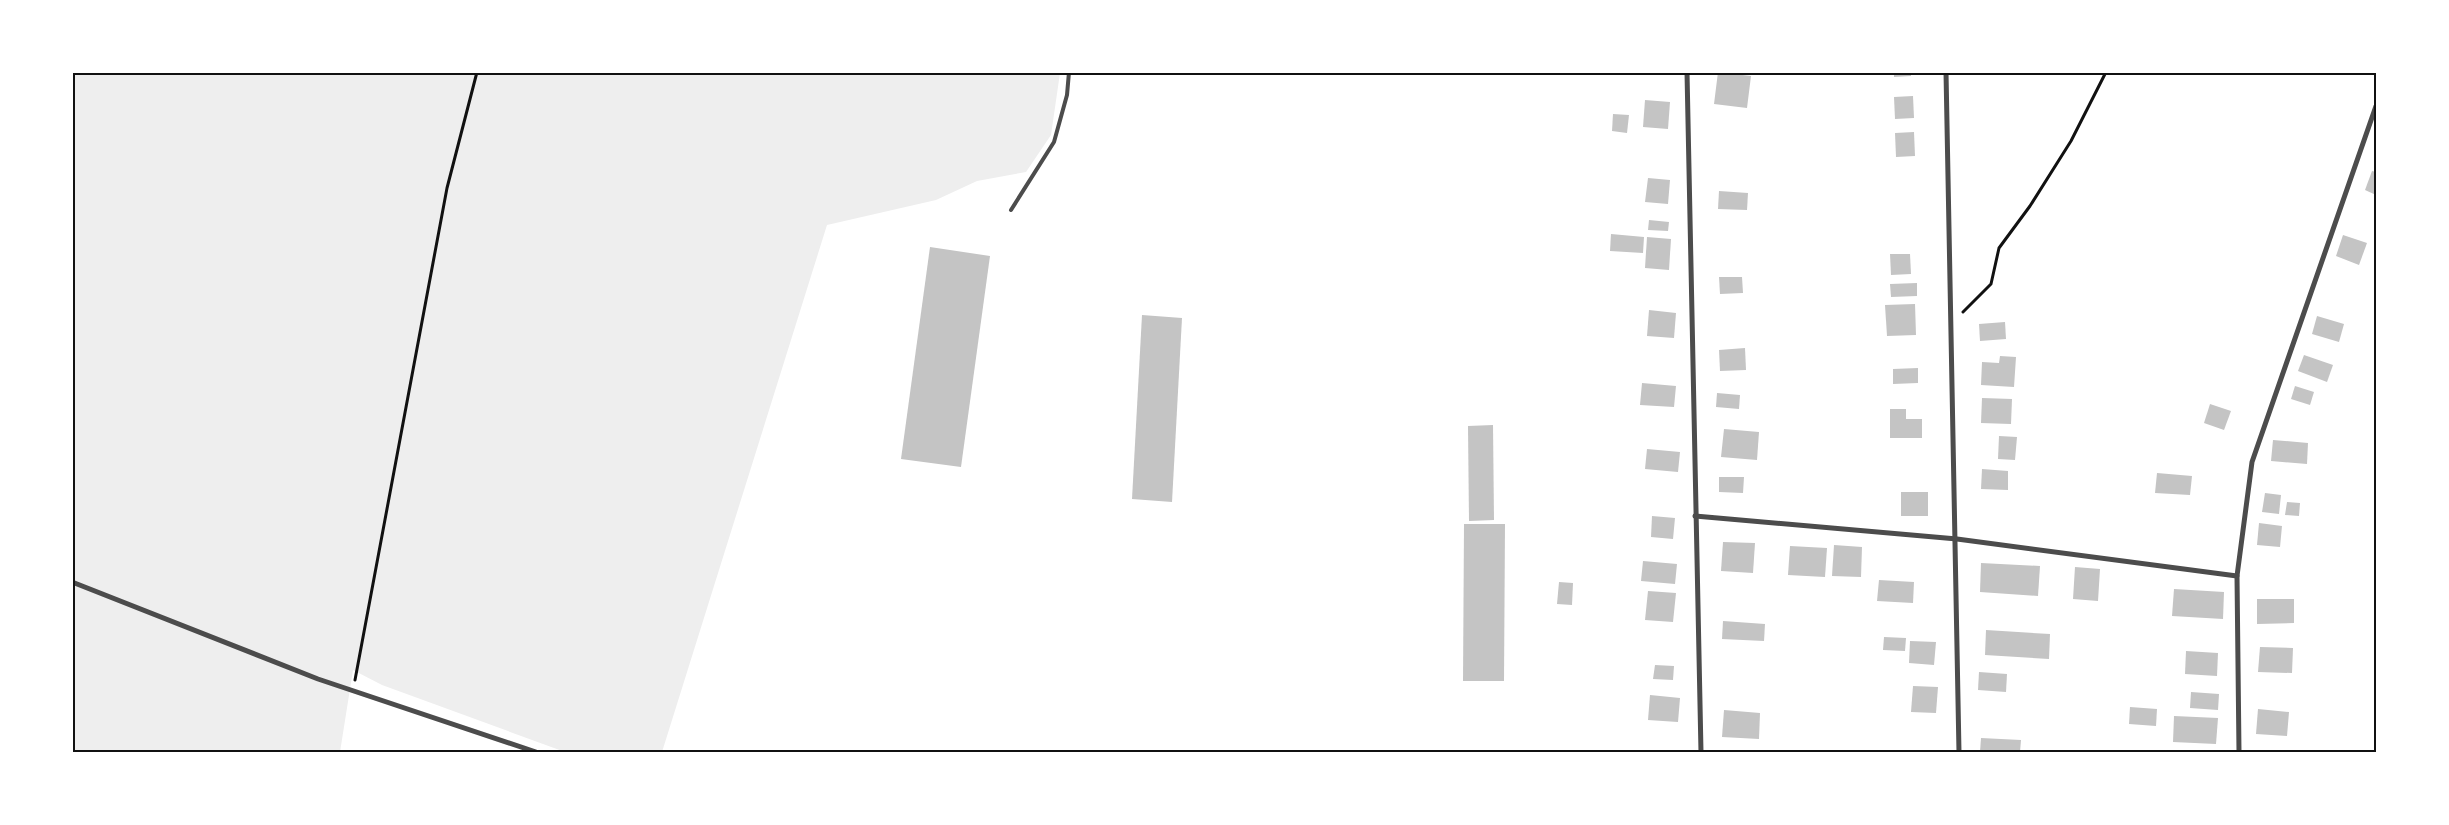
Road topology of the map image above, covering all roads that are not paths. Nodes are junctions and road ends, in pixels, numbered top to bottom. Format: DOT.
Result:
graph roads {
  1 [pos="1069,72"];
  2 [pos="1687,72"];
  3 [pos="1946,72"];
  4 [pos="2376,106"];
  5 [pos="1011,210"];
  6 [pos="1695,516"];
  7 [pos="1957,540"];
  8 [pos="2237,576"];
  9 [pos="72,582"];
  10 [pos="536,752"];
  11 [pos="1701,752"];
  12 [pos="1959,752"];
  13 [pos="2239,752"];
  1 -- 5 [label="lane"];
  2 -- 6 [label="street"];
  3 -- 7 [label="street"];
  4 -- 8 [label="street"];
  6 -- 7 [label="street"];
  6 -- 11 [label="street"];
  7 -- 8 [label="street"];
  7 -- 12 [label="street"];
  8 -- 13 [label="street"];
  9 -- 10 [label="street"];
}
